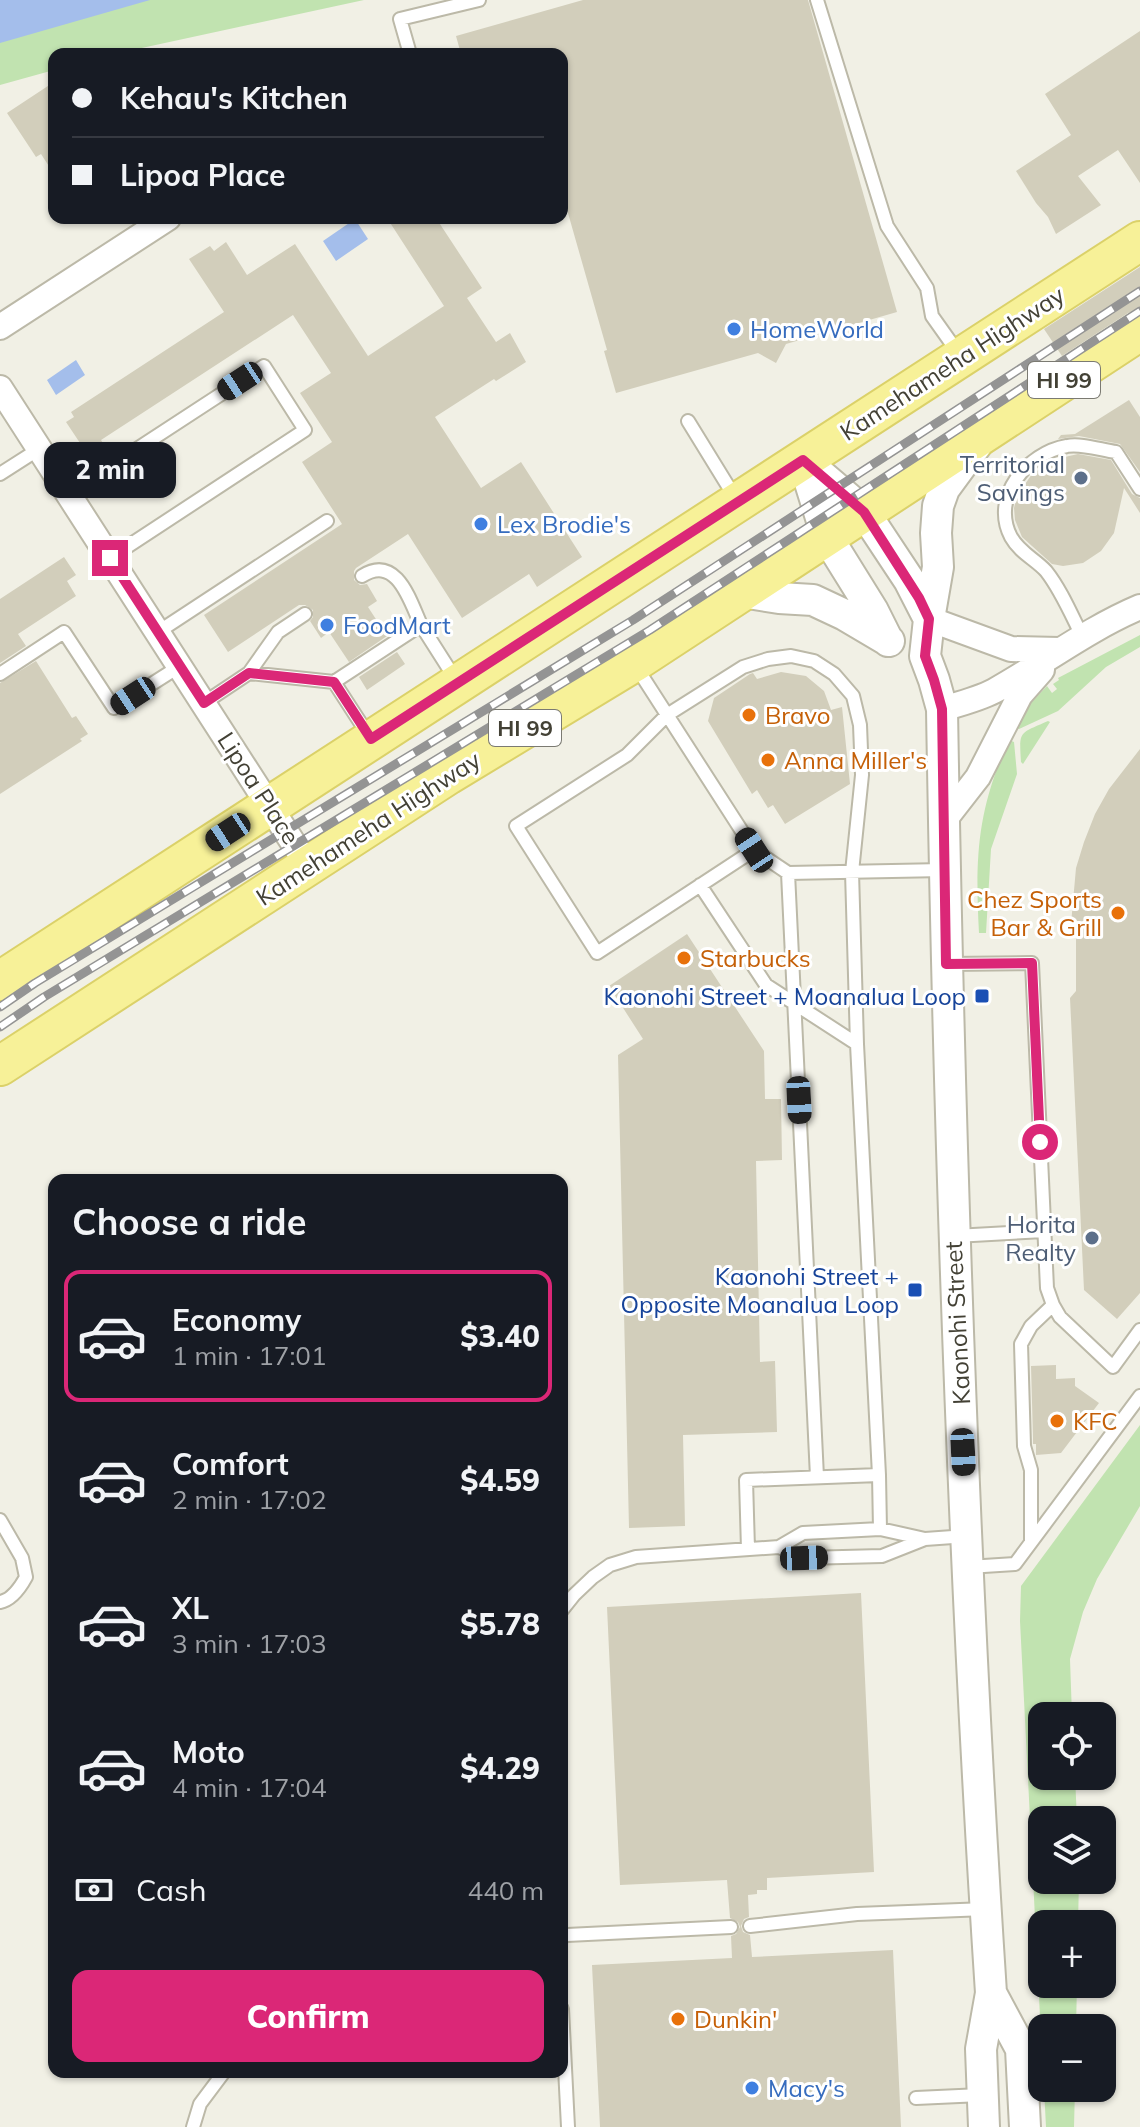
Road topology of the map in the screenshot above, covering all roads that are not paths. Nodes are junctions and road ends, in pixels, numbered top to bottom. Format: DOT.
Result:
graph roads {
  1 [pos="479,0"];
  2 [pos="817,0"];
  3 [pos="408,48"];
  4 [pos="159,224"];
  5 [pos="1140,241"];
  6 [pos="0,327"];
  7 [pos="1140,331"];
  8 [pos="961,357"];
  9 [pos="0,388"];
  10 [pos="688,421"];
  11 [pos="988,430"];
  12 [pos="39,449"];
  13 [pos="803,460"];
  14 [pos="0,474"];
  15 [pos="1140,489"];
  16 [pos="68,494"];
  17 [pos="737,501"];
  18 [pos="864,512"];
  19 [pos="327,521"];
  20 [pos="827,537"];
  21 [pos="110,558"];
  22 [pos="362,576"];
  23 [pos="742,592"];
  24 [pos="1140,607"];
  25 [pos="305,614"];
  26 [pos="929,619"];
  27 [pos="421,625"];
  28 [pos="158,632"];
  29 [pos="1082,636"];
  30 [pos="888,641"];
  31 [pos="1059,650"];
  32 [pos="925,656"];
  33 [pos="633,663"];
  34 [pos="180,666"];
  35 [pos="249,673"];
  36 [pos="0,674"];
  37 [pos="334,682"];
  38 [pos="458,683"];
  39 [pos="204,703"];
  40 [pos="942,709"];
  41 [pos="667,715"];
  42 [pos="371,739"];
  43 [pos="270,805"];
  44 [pos="943,822"];
  45 [pos="754,850"];
  46 [pos="308,866"];
  47 [pos="944,870"];
  48 [pos="852,872"];
  49 [pos="788,873"];
  50 [pos="700,885"];
  51 [pos="946,964"];
  52 [pos="2,975"];
  53 [pos="795,1006"];
  54 [pos="857,1044"];
  55 [pos="0,1066"];
  56 [pos="1044,1231"];
  57 [pos="953,1236"];
  58 [pos="1053,1305"];
  59 [pos="1140,1330"];
  60 [pos="1140,1396"];
  61 [pos="879,1475"];
  62 [pos="817,1477"];
  63 [pos="0,1520"];
  64 [pos="880,1529"];
  65 [pos="967,1536"];
  66 [pos="925,1539"];
  67 [pos="1031,1542"];
  68 [pos="779,1547"];
  69 [pos="748,1549"];
  70 [pos="968,1567"];
  71 [pos="0,1602"];
  72 [pos="568,1602"];
  73 [pos="986,1909"];
  74 [pos="750,1926"];
  75 [pos="731,1927"];
  76 [pos="568,1937"];
  77 [pos="991,1993"];
  78 [pos="220,2078"];
  79 [pos="566,2078"];
  80 [pos="983,2095"];
  81 [pos="916,2098"];
  82 [pos="193,2127"];
  83 [pos="568,2127"];
  84 [pos="984,2127"];
  85 [pos="1025,2127"];
  1 -- 3 [label="lane"];
  2 -- 8 [label="lane"];
  4 -- 6 [label="street"];
  5 -- 8 [label="main road, Kamehameha Highway"];
  7 -- 11 [label="main road, Kamehameha Highway / HI 99"];
  8 -- 13 [label="main road, Kamehameha Highway"];
  9 -- 12 [label="street, Lipoa Place"];
  10 -- 17 [label="lane"];
  11 -- 18 [label="main road, Kamehameha Highway / HI 99"];
  11 -- 26 [label="street, Kaonohi Street"];
  12 -- 14 [label="lane"];
  12 -- 16 [label="street, Lipoa Place"];
  13 -- 17 [label="main road, Kamehameha Highway"];
  13 -- 18 [label="street"];
  13 -- 20 [label="street"];
  15 -- 29 [label="lane"];
  16 -- 21 [label="street, Lipoa Place"];
  16 -- 21 [label="lane"];
  17 -- 38 [label="main road, Kamehameha Highway"];
  18 -- 20 [label="main road, Kamehameha Highway / HI 99"];
  18 -- 26 [label="street"];
  19 -- 28 [label="lane"];
  20 -- 23 [label="main road, Kamehameha Highway / HI 99"];
  20 -- 30 [label="street"];
  21 -- 28 [label="street, Lipoa Place"];
  22 -- 27 [label="lane"];
  23 -- 30 [label="street"];
  23 -- 33 [label="main road, Kamehameha Highway / HI 99"];
  24 -- 29 [label="street"];
  25 -- 35 [label="lane"];
  26 -- 31 [label="street"];
  26 -- 32 [label="street, Kaonohi Street"];
  27 -- 37 [label="lane"];
  27 -- 38 [label="lane"];
  28 -- 34 [label="street, Lipoa Place"];
  29 -- 31 [label="street"];
  30 -- 32 [label="street"];
  31 -- 40 [label="street"];
  31 -- 44 [label="street"];
  32 -- 40 [label="street, Kaonohi Street"];
  33 -- 41 [label="lane"];
  33 -- 46 [label="main road, Kamehameha Highway / HI 99"];
  34 -- 36 [label="lane"];
  34 -- 39 [label="street, Lipoa Place"];
  35 -- 37 [label="lane"];
  35 -- 39 [label="lane"];
  37 -- 42 [label="lane"];
  38 -- 42 [label="main road, Kamehameha Highway"];
  39 -- 43 [label="street, Lipoa Place"];
  40 -- 44 [label="street, Kaonohi Street"];
  41 -- 45 [label="lane"];
  41 -- 48 [label="lane"];
  41 -- 50 [label="lane"];
  42 -- 43 [label="main road, Kamehameha Highway"];
  43 -- 46 [label="street, Lipoa Place"];
  43 -- 52 [label="main road, Kamehameha Highway"];
  44 -- 47 [label="street, Kaonohi Street"];
  45 -- 49 [label="lane"];
  45 -- 50 [label="lane"];
  46 -- 55 [label="main road, Kamehameha Highway / HI 99"];
  47 -- 48 [label="lane"];
  47 -- 51 [label="street, Kaonohi Street"];
  48 -- 49 [label="lane"];
  48 -- 54 [label="lane"];
  49 -- 53 [label="lane"];
  50 -- 53 [label="lane"];
  51 -- 56 [label="lane"];
  51 -- 57 [label="street, Kaonohi Street"];
  53 -- 54 [label="lane"];
  53 -- 62 [label="lane"];
  54 -- 61 [label="lane"];
  56 -- 57 [label="lane"];
  56 -- 58 [label="lane"];
  57 -- 65 [label="street, Kaonohi Street"];
  58 -- 59 [label="lane"];
  58 -- 67 [label="lane"];
  60 -- 67 [label="lane"];
  61 -- 62 [label="lane"];
  61 -- 64 [label="lane"];
  62 -- 69 [label="lane"];
  63 -- 71 [label="lane"];
  64 -- 66 [label="lane"];
  64 -- 68 [label="lane"];
  65 -- 66 [label="lane"];
  65 -- 70 [label="street, Kaonohi Street"];
  66 -- 68 [label="lane"];
  67 -- 70 [label="lane"];
  68 -- 69 [label="lane"];
  69 -- 72 [label="lane"];
  70 -- 73 [label="street, Kaonohi Street"];
  73 -- 74 [label="lane"];
  73 -- 77 [label="street, Kaonohi Street"];
  75 -- 76 [label="lane"];
  77 -- 80 [label="street, Kaonohi Street"];
  77 -- 85 [label="street, Kaonohi Street"];
  78 -- 82 [label="lane"];
  79 -- 83 [label="lane"];
  80 -- 81 [label="lane"];
  80 -- 84 [label="street, Kaonohi Street"];
}
